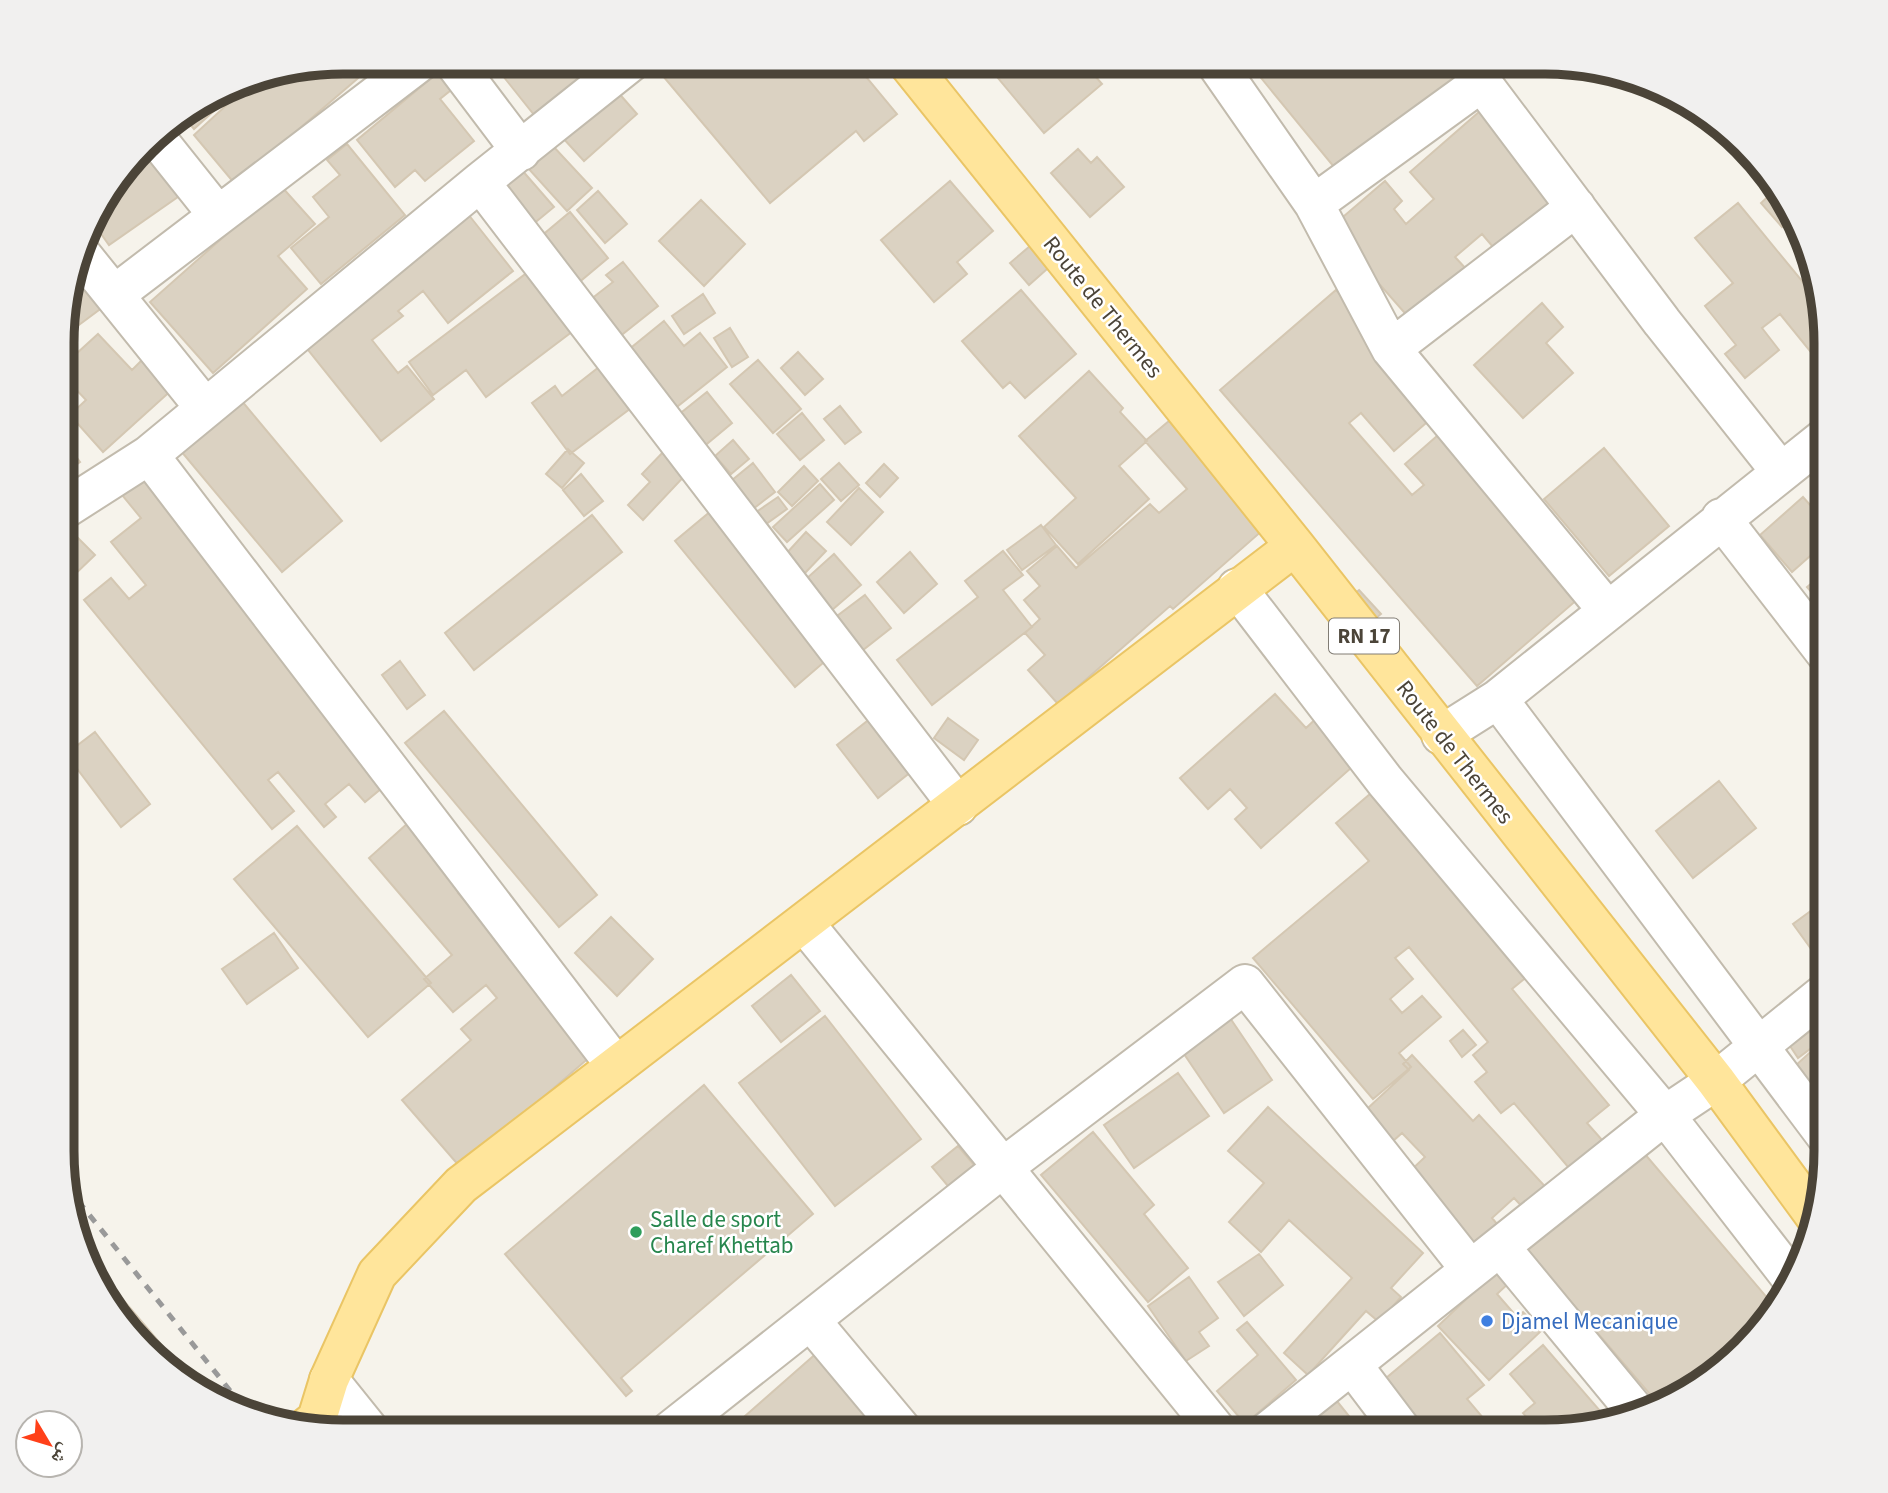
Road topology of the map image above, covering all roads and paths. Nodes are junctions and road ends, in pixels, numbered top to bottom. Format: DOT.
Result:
graph roads {
  1 [pos="404,74"];
  2 [pos="463,74"];
  3 [pos="616,74"];
  4 [pos="917,74"];
  5 [pos="1223,74"];
  6 [pos="1472,74"];
  7 [pos="1476,74"];
  8 [pos="161,144"];
  9 [pos="521,151"];
  10 [pos="480,182"];
  11 [pos="1314,204"];
  12 [pos="1576,207"];
  13 [pos="217,214"];
  14 [pos="87,261"];
  15 [pos="114,295"];
  16 [pos="1391,349"];
  17 [pos="205,408"];
  18 [pos="1814,446"];
  19 [pos="149,455"];
  20 [pos="1781,472"];
  21 [pos="74,503"];
  22 [pos="1721,518"];
  23 [pos="1295,546"];
  24 [pos="1237,588"];
  25 [pos="1608,611"];
  26 [pos="1814,639"];
  27 [pos="1498,699"];
  28 [pos="1441,735"];
  29 [pos="958,806"];
  30 [pos="805,924"];
  31 [pos="1814,1002"];
  32 [pos="1760,1046"];
  33 [pos="616,1066"];
  34 [pos="1716,1081"];
  35 [pos="1665,1115"];
  36 [pos="1814,1120"];
  37 [pos="1005,1166"];
  38 [pos="1808,1207"];
  39 [pos="1501,1248"];
  40 [pos="1470,1269"];
  41 [pos="1786,1271"];
  42 [pos="811,1321"];
  43 [pos="1353,1366"];
  44 [pos="328,1380"];
  45 [pos="1631,1405"];
  46 [pos="317,1418"];
  47 [pos="361,1420"];
  48 [pos="684,1420"];
  49 [pos="893,1420"];
  50 [pos="1208,1420"];
  51 [pos="1283,1420"];
  52 [pos="1394,1420"];
  1 -- 13 [label="street"];
  2 -- 9 [label="street"];
  3 -- 9 [label="street"];
  4 -- 23 [label="main road, Route de Thermes / RN 17"];
  5 -- 11 [label="street"];
  6 -- 11 [label="street"];
  7 -- 12 [label="street"];
  8 -- 13 [label="street"];
  9 -- 10 [label="street"];
  10 -- 17 [label="street"];
  10 -- 29 [label="street"];
  11 -- 16 [label="street"];
  12 -- 16 [label="street"];
  12 -- 20 [label="street"];
  13 -- 15 [label="street"];
  14 -- 15 [label="street"];
  15 -- 17 [label="street"];
  16 -- 25 [label="street"];
  17 -- 19 [label="street"];
  18 -- 20 [label="street"];
  19 -- 21 [label="street"];
  19 -- 33 [label="street"];
  20 -- 22 [label="street"];
  22 -- 25 [label="street"];
  22 -- 26 [label="street"];
  23 -- 24 [label="main road"];
  23 -- 28 [label="main road, Route de Thermes / RN 17"];
  24 -- 29 [label="main road"];
  24 -- 35 [label="street"];
  25 -- 27 [label="street"];
  27 -- 28 [label="street"];
  27 -- 32 [label="street"];
  28 -- 34 [label="main road, Route de Thermes / RN 17"];
  29 -- 30 [label="main road"];
  30 -- 33 [label="main road"];
  30 -- 37 [label="street"];
  31 -- 32 [label="street"];
  32 -- 34 [label="street"];
  32 -- 36 [label="street"];
  33 -- 44 [label="main road"];
  34 -- 35 [label="street"];
  34 -- 38 [label="main road, Route de Thermes / RN 17"];
  35 -- 39 [label="street"];
  35 -- 41 [label="street"];
  37 -- 40 [label="street"];
  37 -- 42 [label="street"];
  37 -- 50 [label="street"];
  39 -- 40 [label="street"];
  39 -- 45 [label="street"];
  40 -- 43 [label="street"];
  42 -- 48 [label="street"];
  42 -- 49 [label="street"];
  43 -- 51 [label="street"];
  43 -- 52 [label="street"];
  44 -- 46 [label="main road"];
  44 -- 47 [label="street"];
}
